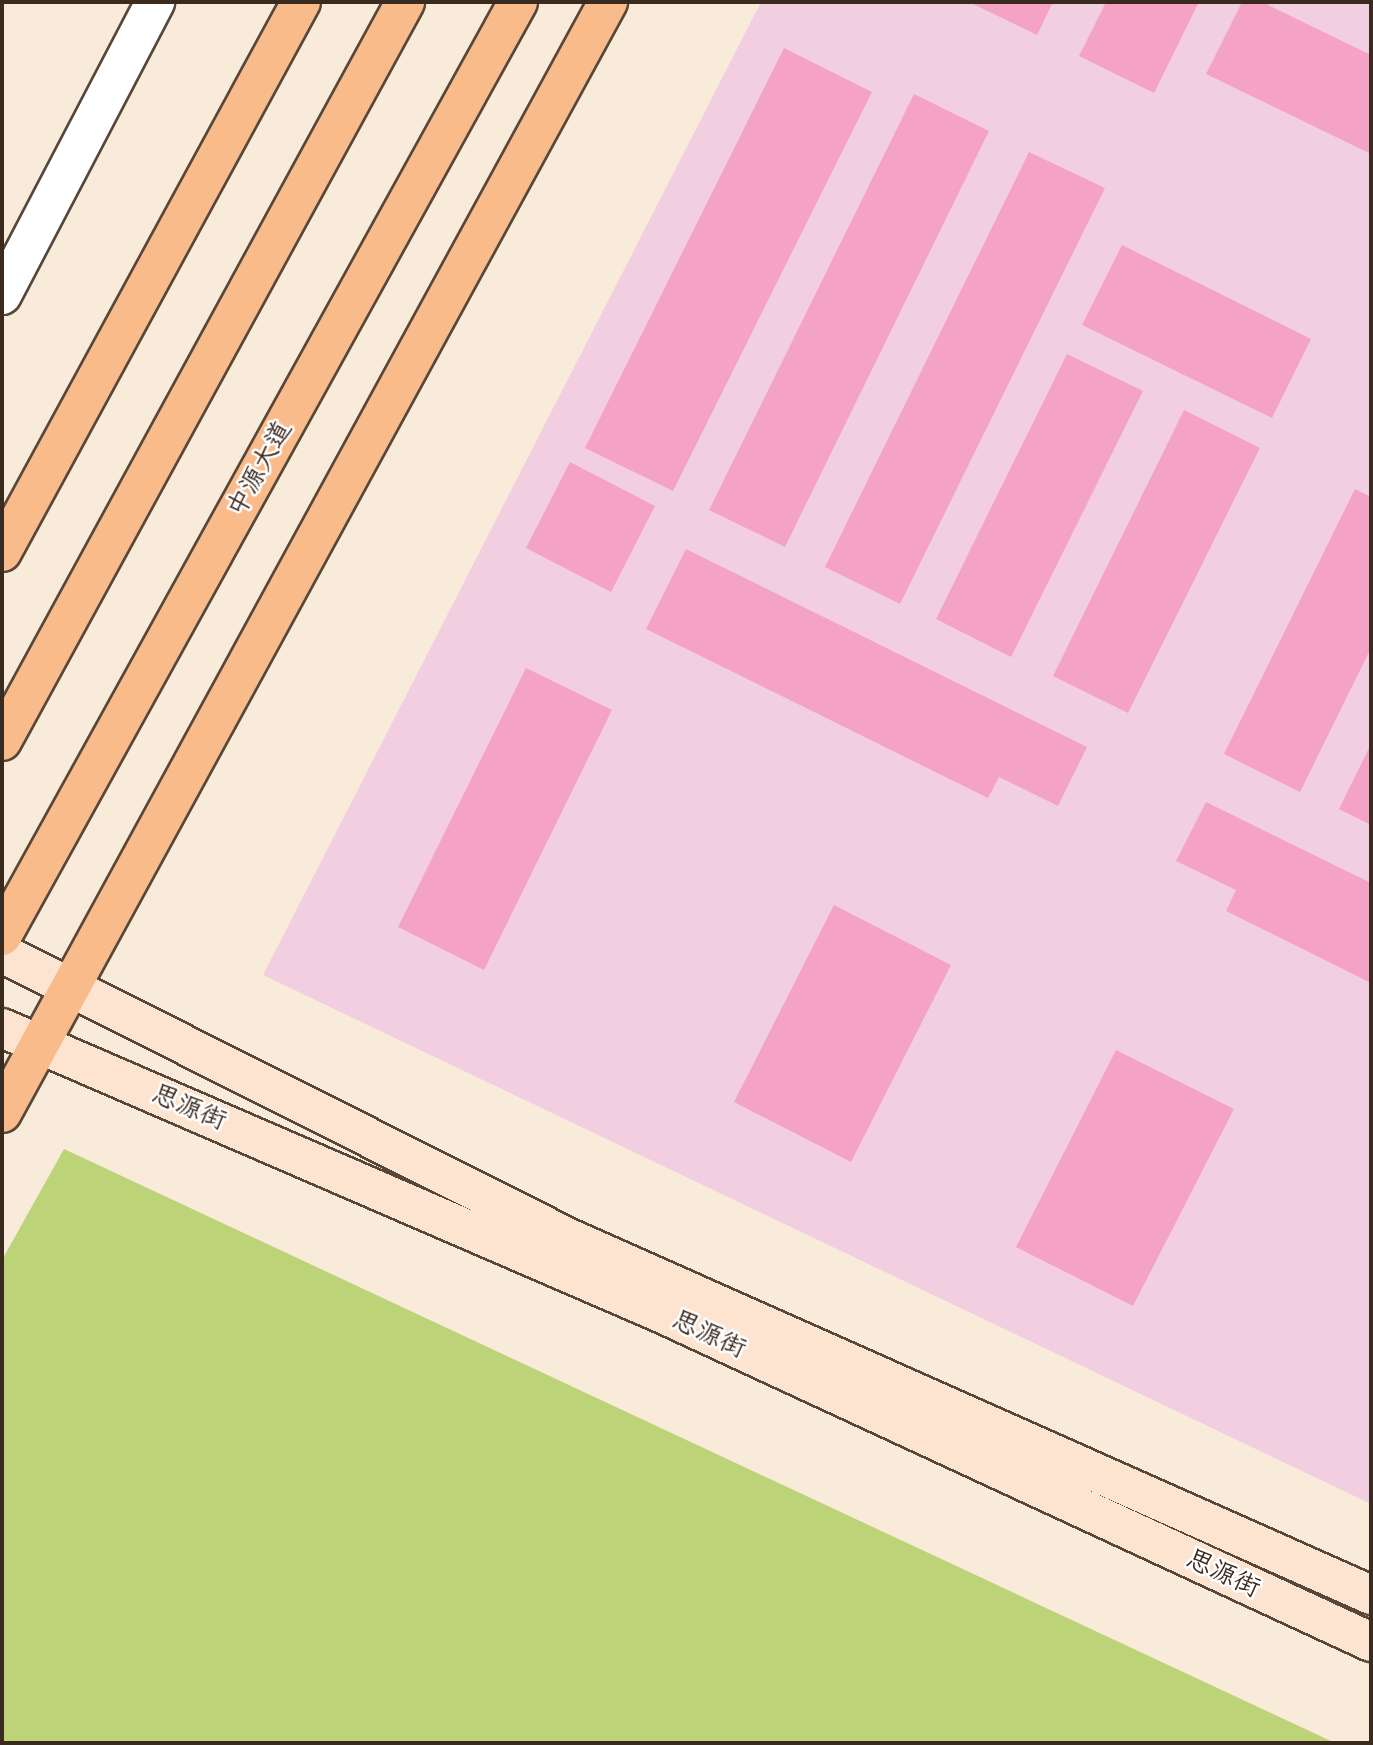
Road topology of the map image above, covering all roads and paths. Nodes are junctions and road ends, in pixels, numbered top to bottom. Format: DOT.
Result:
graph roads {
  1 [pos="155,2"];
  2 [pos="301,2"];
  3 [pos="405,2"];
  4 [pos="518,2"];
  5 [pos="608,2"];
  6 [pos="2,295"];
  7 [pos="2,552"];
  8 [pos="2,741"];
  9 [pos="2,936"];
  10 [pos="2,953"];
  11 [pos="71,989"];
  12 [pos="2,1028"];
  13 [pos="40,1043"];
  14 [pos="2,1113"];
  15 [pos="1371,1595"];
  16 [pos="1371,1642"];
  1 -- 6 [label="street"];
  2 -- 7 [label="highway"];
  3 -- 8 [label="highway"];
  4 -- 9 [label="highway, 中源大道"];
  5 -- 11 [label="highway"];
  10 -- 11 [label="main road, 思源街"];
  11 -- 13 [label="highway"];
  11 -- 15 [label="main road, 思源街"];
  12 -- 13 [label="main road, 思源街"];
  13 -- 14 [label="highway"];
  13 -- 16 [label="main road, 思源街"];
}
